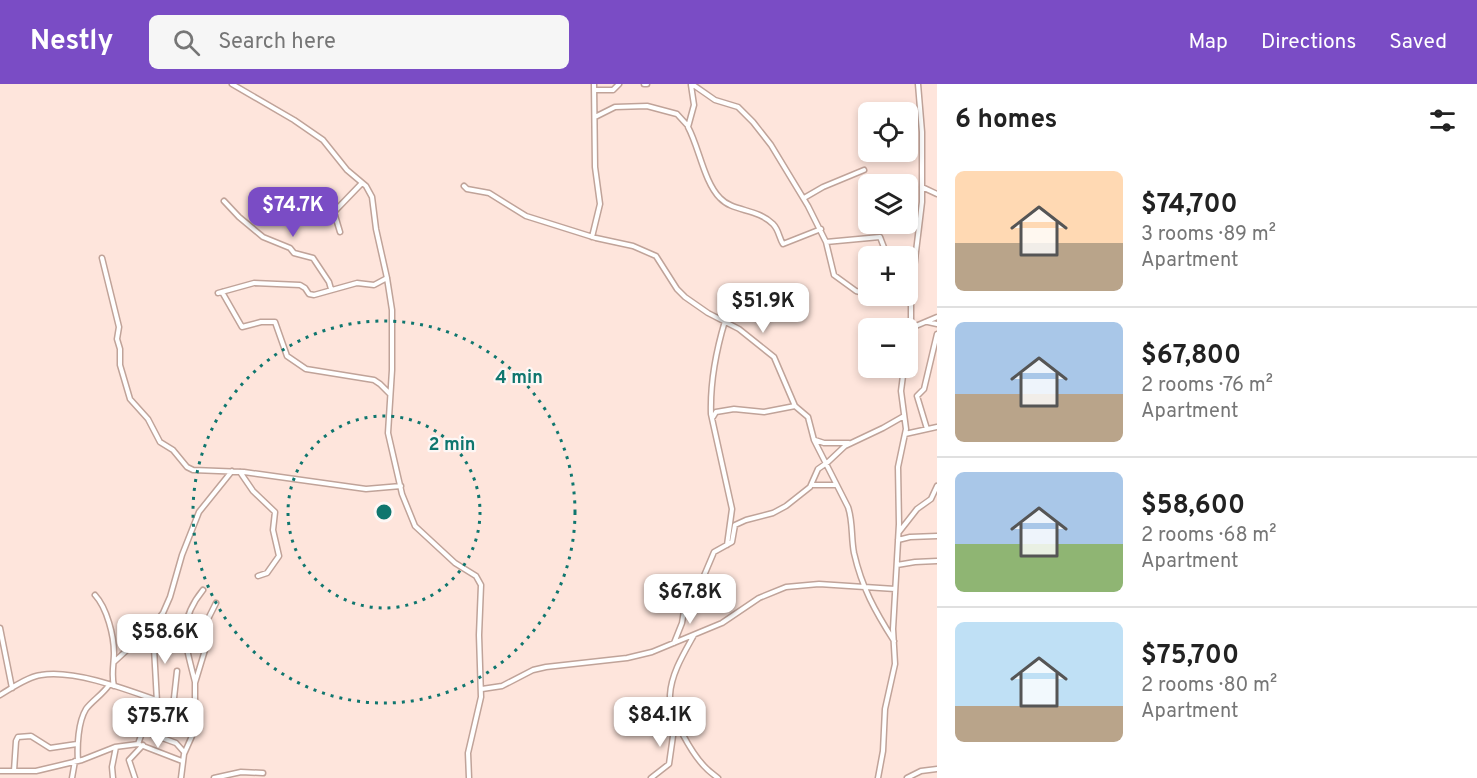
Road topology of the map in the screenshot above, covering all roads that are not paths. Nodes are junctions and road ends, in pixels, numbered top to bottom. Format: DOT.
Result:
graph roads {
  1 [pos="232,84"];
  2 [pos="594,84"];
  3 [pos="619,84"];
  4 [pos="691,84"];
  5 [pos="918,84"];
  6 [pos="594,90"];
  7 [pos="595,117"];
  8 [pos="688,126"];
  9 [pos="864,170"];
  10 [pos="362,183"];
  11 [pos="464,186"];
  12 [pos="922,187"];
  13 [pos="937,194"];
  14 [pos="804,198"];
  15 [pos="224,201"];
  16 [pos="821,230"];
  17 [pos="340,232"];
  18 [pos="592,237"];
  19 [pos="826,242"];
  20 [pos="883,246"];
  21 [pos="917,246"];
  22 [pos="102,258"];
  23 [pos="387,278"];
  24 [pos="331,289"];
  25 [pos="858,292"];
  26 [pos="937,317"];
  27 [pos="724,321"];
  28 [pos="927,322"];
  29 [pos="937,324"];
  30 [pos="918,325"];
  31 [pos="937,334"];
  32 [pos="903,378"];
  33 [pos="390,395"];
  34 [pos="795,406"];
  35 [pos="904,416"];
  36 [pos="713,418"];
  37 [pos="937,427"];
  38 [pos="927,429"];
  39 [pos="905,434"];
  40 [pos="814,440"];
  41 [pos="849,443"];
  42 [pos="826,464"];
  43 [pos="232,471"];
  44 [pos="240,471"];
  45 [pos="811,485"];
  46 [pos="836,485"];
  47 [pos="400,486"];
  48 [pos="937,486"];
  49 [pos="899,532"];
  50 [pos="937,536"];
  51 [pos="898,540"];
  52 [pos="727,545"];
  53 [pos="937,561"];
  54 [pos="897,565"];
  55 [pos="258,576"];
  56 [pos="863,586"];
  57 [pos="895,589"];
  58 [pos="202,590"];
  59 [pos="95,595"];
  60 [pos="216,603"];
  61 [pos="0,628"];
  62 [pos="151,628"];
  63 [pos="694,635"];
  64 [pos="894,641"];
  65 [pos="674,643"];
  66 [pos="114,662"];
  67 [pos="177,671"];
  68 [pos="195,683"];
  69 [pos="111,686"];
  70 [pos="12,688"];
  71 [pos="482,689"];
  72 [pos="0,695"];
  73 [pos="155,701"];
  74 [pos="162,704"];
  75 [pos="174,707"];
  76 [pos="164,716"];
  77 [pos="195,720"];
  78 [pos="675,721"];
  79 [pos="143,731"];
  80 [pos="162,739"];
  81 [pos="77,744"];
  82 [pos="140,744"];
  83 [pos="117,747"];
  84 [pos="184,753"];
  85 [pos="76,761"];
  86 [pos="183,761"];
  87 [pos="937,769"];
  88 [pos="0,771"];
  89 [pos="14,771"];
  90 [pos="263,773"];
  91 [pos="72,778"];
  92 [pos="113,778"];
  93 [pos="135,778"];
  94 [pos="181,778"];
  95 [pos="214,778"];
  96 [pos="469,778"];
  97 [pos="651,778"];
  98 [pos="718,778"];
  99 [pos="878,778"];
  100 [pos="907,778"];
  1 -- 10 [label="street"];
  2 -- 6 [label="street"];
  3 -- 6 [label="street"];
  4 -- 8 [label="street"];
  4 -- 14 [label="street"];
  5 -- 12 [label="street"];
  6 -- 7 [label="street"];
  7 -- 8 [label="street"];
  7 -- 18 [label="street"];
  8 -- 16 [label="street"];
  9 -- 14 [label="street"];
  10 -- 17 [label="street"];
  10 -- 23 [label="street"];
  11 -- 18 [label="street"];
  12 -- 13 [label="street"];
  12 -- 21 [label="street"];
  14 -- 16 [label="street"];
  15 -- 24 [label="street"];
  16 -- 19 [label="street"];
  18 -- 27 [label="street"];
  19 -- 20 [label="street"];
  19 -- 25 [label="street"];
  22 -- 43 [label="street"];
  23 -- 24 [label="street"];
  23 -- 33 [label="street"];
  24 -- 33 [label="street"];
  26 -- 28 [label="street"];
  27 -- 34 [label="street"];
  27 -- 36 [label="street"];
  28 -- 29 [label="street"];
  28 -- 30 [label="street"];
  31 -- 38 [label="street"];
  32 -- 35 [label="street"];
  33 -- 47 [label="street"];
  34 -- 36 [label="street"];
  34 -- 40 [label="street"];
  35 -- 39 [label="street"];
  35 -- 41 [label="street"];
  36 -- 52 [label="street"];
  37 -- 38 [label="street"];
  38 -- 39 [label="street"];
  39 -- 49 [label="street"];
  40 -- 41 [label="street"];
  40 -- 42 [label="street"];
  41 -- 42 [label="street"];
  42 -- 45 [label="street"];
  42 -- 46 [label="street"];
  43 -- 44 [label="street"];
  43 -- 62 [label="street"];
  44 -- 47 [label="street"];
  44 -- 55 [label="street"];
  45 -- 46 [label="street"];
  45 -- 52 [label="street"];
  46 -- 56 [label="street"];
  47 -- 71 [label="street"];
  48 -- 49 [label="street"];
  49 -- 51 [label="street"];
  50 -- 51 [label="street"];
  51 -- 54 [label="street"];
  52 -- 65 [label="street"];
  53 -- 54 [label="street"];
  54 -- 57 [label="street"];
  56 -- 57 [label="street"];
  56 -- 63 [label="street"];
  56 -- 64 [label="street"];
  57 -- 64 [label="street"];
  58 -- 68 [label="street"];
  59 -- 66 [label="street"];
  60 -- 68 [label="street"];
  61 -- 70 [label="street"];
  62 -- 66 [label="street"];
  62 -- 73 [label="street"];
  63 -- 65 [label="street"];
  63 -- 78 [label="street"];
  64 -- 99 [label="street"];
  65 -- 71 [label="street"];
  66 -- 69 [label="street"];
  67 -- 75 [label="street"];
  68 -- 77 [label="street"];
  69 -- 70 [label="street"];
  69 -- 73 [label="street"];
  69 -- 81 [label="street"];
  70 -- 72 [label="street"];
  71 -- 96 [label="street"];
  73 -- 74 [label="street"];
  73 -- 79 [label="street"];
  74 -- 75 [label="street"];
  74 -- 76 [label="street"];
  75 -- 76 [label="street"];
  75 -- 77 [label="street"];
  76 -- 80 [label="street"];
  77 -- 84 [label="street"];
  78 -- 97 [label="street"];
  78 -- 98 [label="street"];
  79 -- 80 [label="street"];
  79 -- 82 [label="street"];
  80 -- 84 [label="street"];
  81 -- 85 [label="street"];
  81 -- 89 [label="street"];
  82 -- 83 [label="street"];
  82 -- 86 [label="street"];
  82 -- 93 [label="street"];
  83 -- 85 [label="street"];
  83 -- 92 [label="street"];
  84 -- 86 [label="street"];
  85 -- 89 [label="street"];
  85 -- 91 [label="street"];
  86 -- 94 [label="street"];
  87 -- 100 [label="street"];
  88 -- 89 [label="street"];
  90 -- 95 [label="street"];
}
